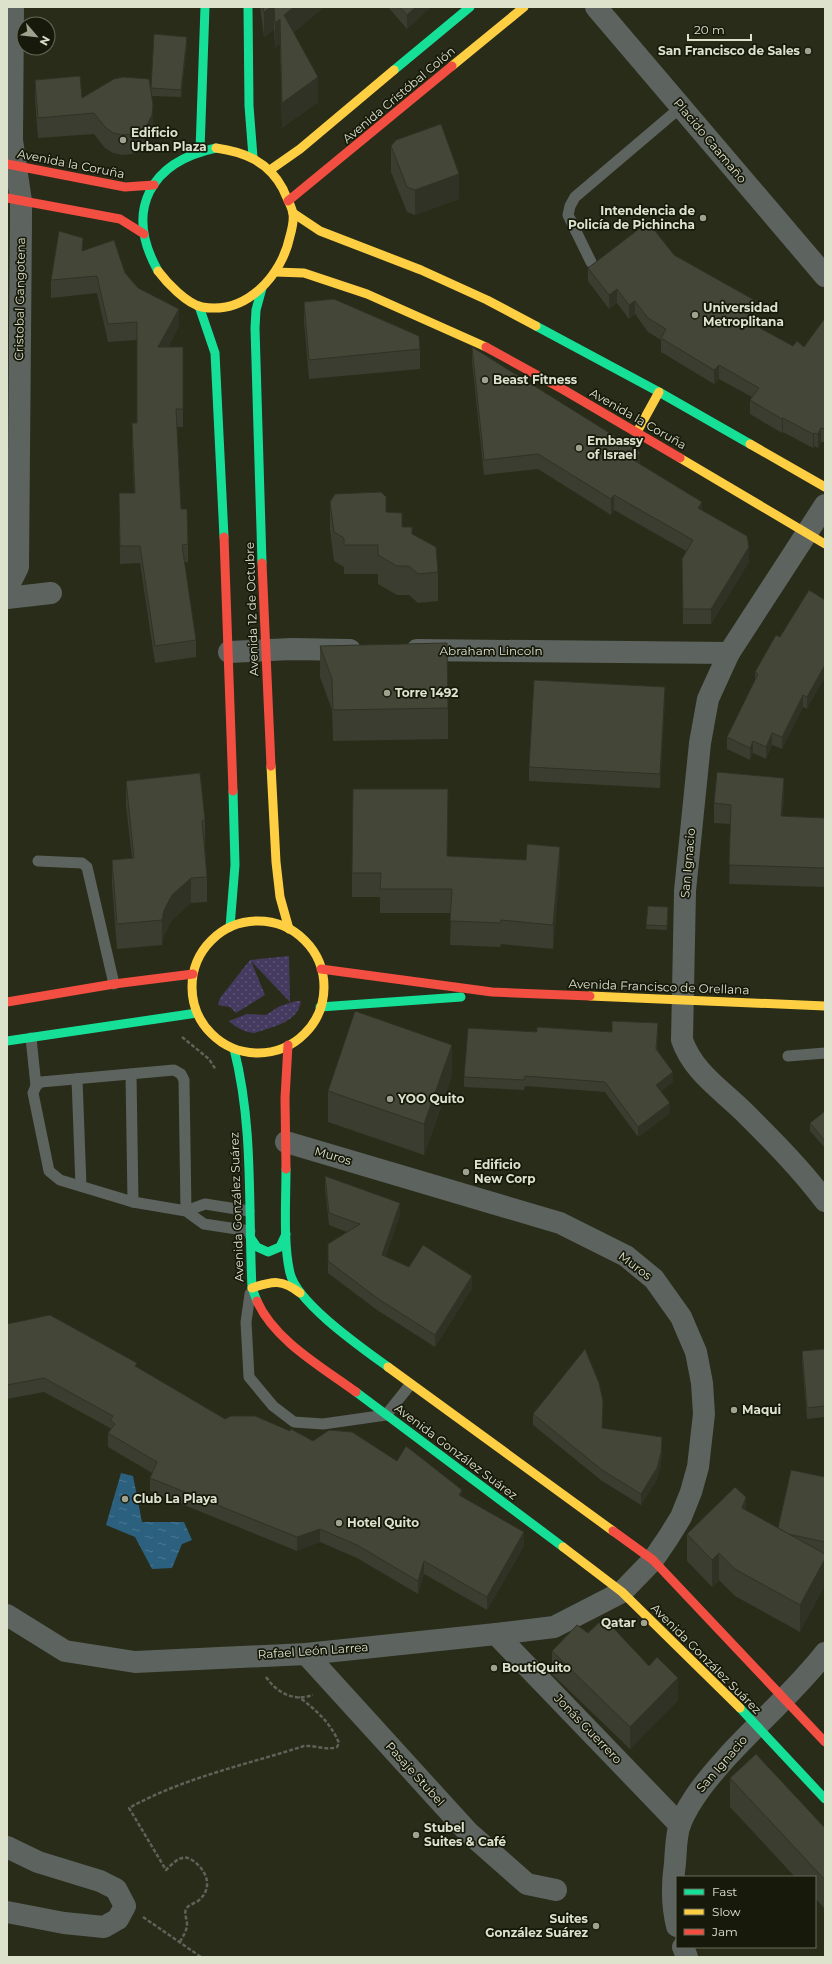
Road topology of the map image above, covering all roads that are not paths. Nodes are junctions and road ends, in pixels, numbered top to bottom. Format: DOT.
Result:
graph roads {
  1 [pos="14,7"];
  2 [pos="205,7"];
  3 [pos="248,7"];
  4 [pos="470,7"];
  5 [pos="524,7"];
  6 [pos="596,7"];
  7 [pos="681,107"];
  8 [pos="200,150"];
  9 [pos="253,157"];
  10 [pos="11,164"];
  11 [pos="270,170"];
  12 [pos="154,184"];
  13 [pos="14,200"];
  14 [pos="288,201"];
  15 [pos="293,213"];
  16 [pos="144,234"];
  17 [pos="591,262"];
  18 [pos="276,272"];
  19 [pos="825,276"];
  20 [pos="262,288"];
  21 [pos="199,306"];
  22 [pos="659,392"];
  23 [pos="637,432"];
  24 [pos="825,487"];
  25 [pos="825,505"];
  26 [pos="806,532"];
  27 [pos="825,544"];
  28 [pos="7,589"];
  29 [pos="51,593"];
  30 [pos="7,598"];
  31 [pos="265,650"];
  32 [pos="372,650"];
  33 [pos="396,650"];
  34 [pos="229,652"];
  35 [pos="729,653"];
  36 [pos="38,861"];
  37 [pos="230,927"];
  38 [pos="289,929"];
  39 [pos="321,969"];
  40 [pos="193,974"];
  41 [pos="114,984"];
  42 [pos="492,992"];
  43 [pos="683,1001"];
  44 [pos="7,1002"];
  45 [pos="825,1006"];
  46 [pos="320,1007"];
  47 [pos="197,1013"];
  48 [pos="31,1038"];
  49 [pos="7,1041"];
  50 [pos="288,1045"];
  51 [pos="234,1049"];
  52 [pos="825,1053"];
  53 [pos="788,1056"];
  54 [pos="131,1074"];
  55 [pos="77,1079"];
  56 [pos="36,1086"];
  57 [pos="286,1142"];
  58 [pos="81,1186"];
  59 [pos="825,1201"];
  60 [pos="133,1202"];
  61 [pos="186,1211"];
  62 [pos="249,1211"];
  63 [pos="250,1234"];
  64 [pos="286,1234"];
  65 [pos="252,1288"];
  66 [pos="300,1293"];
  67 [pos="410,1385"];
  68 [pos="386,1415"];
  69 [pos="653,1560"];
  70 [pos="622,1592"];
  71 [pos="7,1615"];
  72 [pos="496,1634"];
  73 [pos="825,1653"];
  74 [pos="306,1654"];
  75 [pos="784,1698"];
  76 [pos="757,1725"];
  77 [pos="825,1742"];
  78 [pos="825,1799"];
  79 [pos="680,1825"];
  80 [pos="7,1847"];
  81 [pos="556,1890"];
  82 [pos="7,1912"];
  83 [pos="676,1919"];
  1 -- 10 [label="street, Cristobal Gangotena"];
  2 -- 8 [label="main road"];
  3 -- 9 [label="main road"];
  4 -- 11 [label="main road, Avenida Cristóbal Colón"];
  5 -- 14 [label="main road, Avenida Cristóbal Colón"];
  6 -- 7 [label="street, Placido Caamaño"];
  7 -- 17 [label="lane"];
  7 -- 19 [label="street, Placido Caamaño"];
  8 -- 9 [label="main road"];
  8 -- 12 [label="main road"];
  9 -- 11 [label="main road"];
  10 -- 12 [label="main road, Avenida la Coruña"];
  10 -- 13 [label="street, Cristobal Gangotena"];
  11 -- 14 [label="main road"];
  12 -- 16 [label="main road"];
  13 -- 16 [label="main road"];
  13 -- 28 [label="street, Cristobal Gangotena"];
  14 -- 15 [label="main road"];
  15 -- 18 [label="main road"];
  15 -- 22 [label="main road"];
  16 -- 21 [label="main road"];
  18 -- 20 [label="main road"];
  18 -- 23 [label="main road, Avenida la Coruña"];
  20 -- 21 [label="main road"];
  20 -- 31 [label="main road, Avenida 12 de Octubre"];
  21 -- 34 [label="main road, Avenida 12 de Octubre"];
  22 -- 23 [label="main road"];
  22 -- 24 [label="main road"];
  23 -- 26 [label="main road, Avenida la Coruña"];
  25 -- 26 [label="street, San Ignacio"];
  26 -- 27 [label="main road, Avenida la Coruña"];
  26 -- 35 [label="street, San Ignacio"];
  29 -- 30 [label="street"];
  31 -- 32 [label="street"];
  31 -- 34 [label="street"];
  31 -- 38 [label="main road, Avenida 12 de Octubre"];
  33 -- 35 [label="street, Abraham Lincoln"];
  34 -- 37 [label="main road, Avenida 12 de Octubre"];
  35 -- 43 [label="street, San Ignacio"];
  36 -- 41 [label="lane"];
  37 -- 38 [label="main road"];
  37 -- 40 [label="main road"];
  38 -- 39 [label="main road"];
  39 -- 42 [label="main road, Avenida Francisco de Orellana"];
  39 -- 46 [label="main road"];
  40 -- 41 [label="main road"];
  40 -- 47 [label="main road"];
  41 -- 44 [label="main road"];
  42 -- 43 [label="main road, Avenida Francisco de Orellana"];
  42 -- 46 [label="main road, Avenida Francisco de Orellana"];
  43 -- 45 [label="main road, Avenida Francisco de Orellana"];
  43 -- 59 [label="street, San Ignacio"];
  46 -- 50 [label="main road"];
  47 -- 48 [label="main road"];
  47 -- 51 [label="main road"];
  48 -- 49 [label="main road"];
  48 -- 56 [label="lane"];
  50 -- 51 [label="main road"];
  50 -- 57 [label="main road"];
  51 -- 62 [label="main road, Avenida González Suárez"];
  52 -- 53 [label="lane"];
  54 -- 55 [label="lane"];
  54 -- 60 [label="lane"];
  54 -- 61 [label="lane"];
  55 -- 56 [label="lane"];
  55 -- 58 [label="lane"];
  56 -- 58 [label="lane"];
  57 -- 64 [label="main road"];
  57 -- 69 [label="street, Muros"];
  58 -- 60 [label="lane"];
  60 -- 61 [label="lane"];
  61 -- 62 [label="lane"];
  61 -- 63 [label="lane"];
  62 -- 63 [label="main road, Avenida González Suárez"];
  63 -- 64 [label="main road"];
  63 -- 65 [label="main road, Avenida González Suárez"];
  64 -- 66 [label="main road"];
  65 -- 66 [label="main road"];
  65 -- 68 [label="main road, Avenida González Suárez"];
  65 -- 68 [label="lane"];
  66 -- 67 [label="main road"];
  67 -- 68 [label="lane"];
  67 -- 69 [label="main road"];
  68 -- 70 [label="main road, Avenida González Suárez"];
  69 -- 70 [label="street, Muros"];
  69 -- 75 [label="main road"];
  70 -- 72 [label="street, Rafael León Larrea"];
  70 -- 76 [label="main road, Avenida González Suárez"];
  71 -- 74 [label="street, Rafael León Larrea"];
  72 -- 74 [label="street, Rafael León Larrea"];
  72 -- 79 [label="street, Jonás Guerrero"];
  73 -- 75 [label="street, San Ignacio"];
  74 -- 81 [label="street, Pasaje Stubel"];
  75 -- 76 [label="street, San Ignacio"];
  75 -- 77 [label="main road"];
  76 -- 78 [label="main road, Avenida González Suárez"];
  76 -- 79 [label="street, San Ignacio"];
  79 -- 83 [label="street, San Ignacio"];
  80 -- 82 [label="street"];
}
